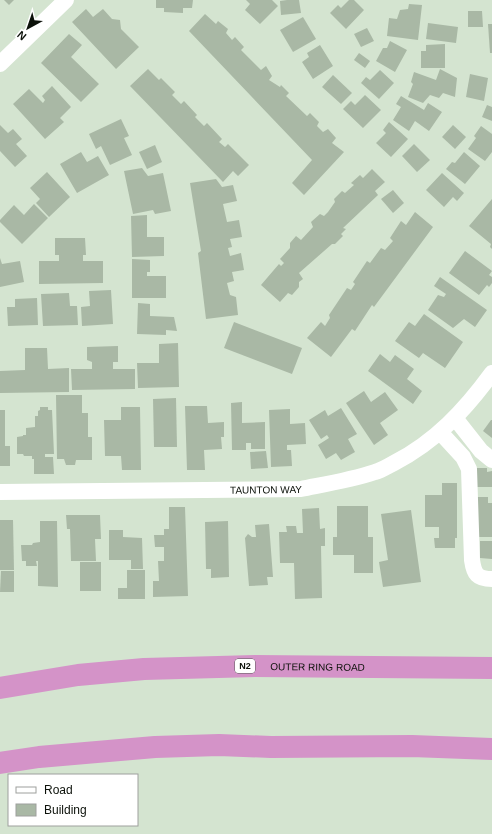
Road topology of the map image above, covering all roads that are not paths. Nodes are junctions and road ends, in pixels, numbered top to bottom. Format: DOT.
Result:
graph roads {
  1 [pos="66,0"];
  2 [pos="0,64"];
  3 [pos="492,374"];
  4 [pos="455,418"];
  5 [pos="440,432"];
  6 [pos="492,460"];
  7 [pos="0,492"];
  8 [pos="492,580"];
  9 [pos="492,668"];
  10 [pos="0,688"];
  11 [pos="492,748"];
  12 [pos="0,763"];
  1 -- 2 [label="street"];
  3 -- 4 [label="street, TAUNTON WAY"];
  4 -- 5 [label="street, TAUNTON WAY"];
  4 -- 6 [label="street"];
  5 -- 7 [label="street, TAUNTON WAY"];
  5 -- 8 [label="street"];
  9 -- 10 [label="highway, OUTER RING ROAD / N2"];
  11 -- 12 [label="highway"];
}
